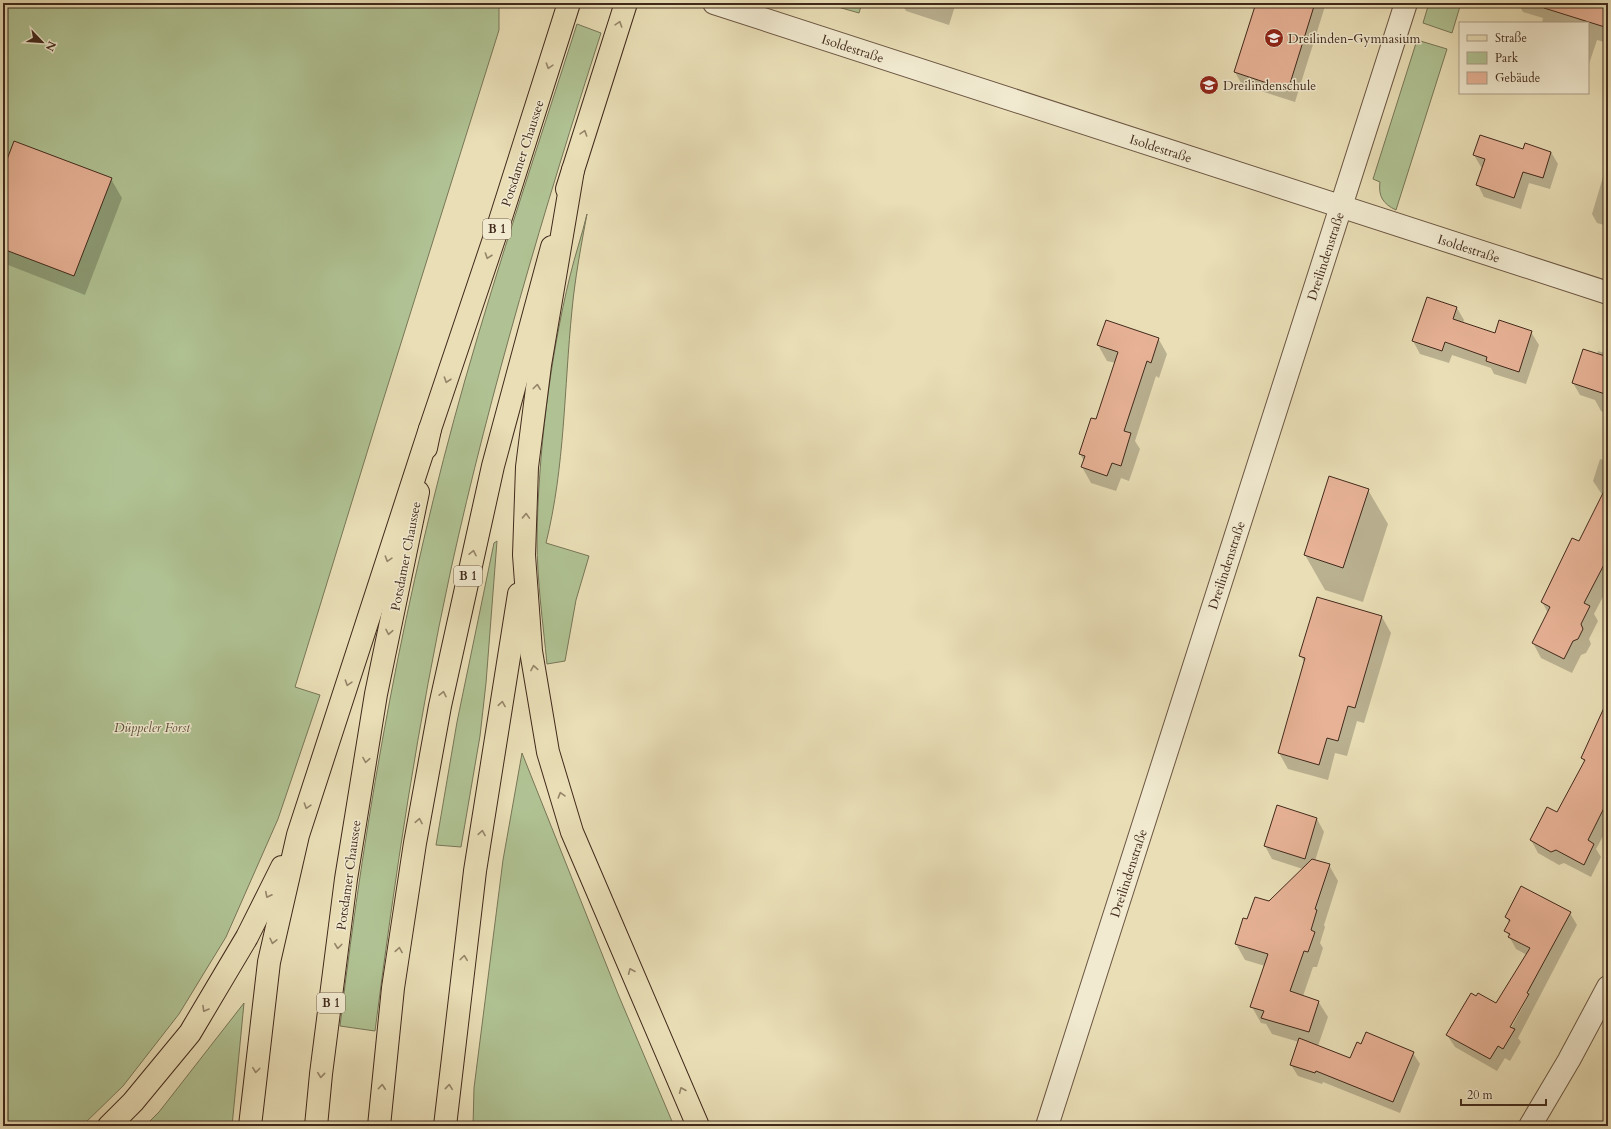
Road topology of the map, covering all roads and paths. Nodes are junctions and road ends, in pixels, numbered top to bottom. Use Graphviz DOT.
graph roads {
  1 [pos="568,3"];
  2 [pos="626,3"];
  3 [pos="714,3"];
  4 [pos="1406,3"];
  5 [pos="573,170"];
  6 [pos="1341,206"];
  7 [pos="1608,293"];
  8 [pos="430,429"];
  9 [pos="524,555"];
  10 [pos="298,835"];
  11 [pos="1608,987"];
  12 [pos="109,1126"];
  13 [pos="250,1126"];
  14 [pos="316,1126"];
  15 [pos="379,1126"];
  16 [pos="445,1126"];
  17 [pos="698,1126"];
  18 [pos="1047,1126"];
  19 [pos="1530,1126"];
  1 -- 8 [label="main road, Potsdamer Chaussee / B 1, one-way"];
  5 -- 2 [label="main road, B 1, one-way"];
  3 -- 6 [label="street, Isoldestraße"];
  4 -- 6 [label="street, Dreilindenstraße"];
  9 -- 5 [label="main road, one-way"];
  15 -- 5 [label="main road, B 1, one-way"];
  6 -- 7 [label="street, Isoldestraße"];
  6 -- 18 [label="street, Dreilindenstraße"];
  8 -- 10 [label="main road, one-way"];
  8 -- 14 [label="main road, Potsdamer Chaussee / B 1, one-way"];
  16 -- 9 [label="main road, one-way"];
  17 -- 9 [label="main road, one-way"];
  10 -- 12 [label="main road, one-way"];
  10 -- 13 [label="main road, one-way"];
  11 -- 19 [label="street"];
}
